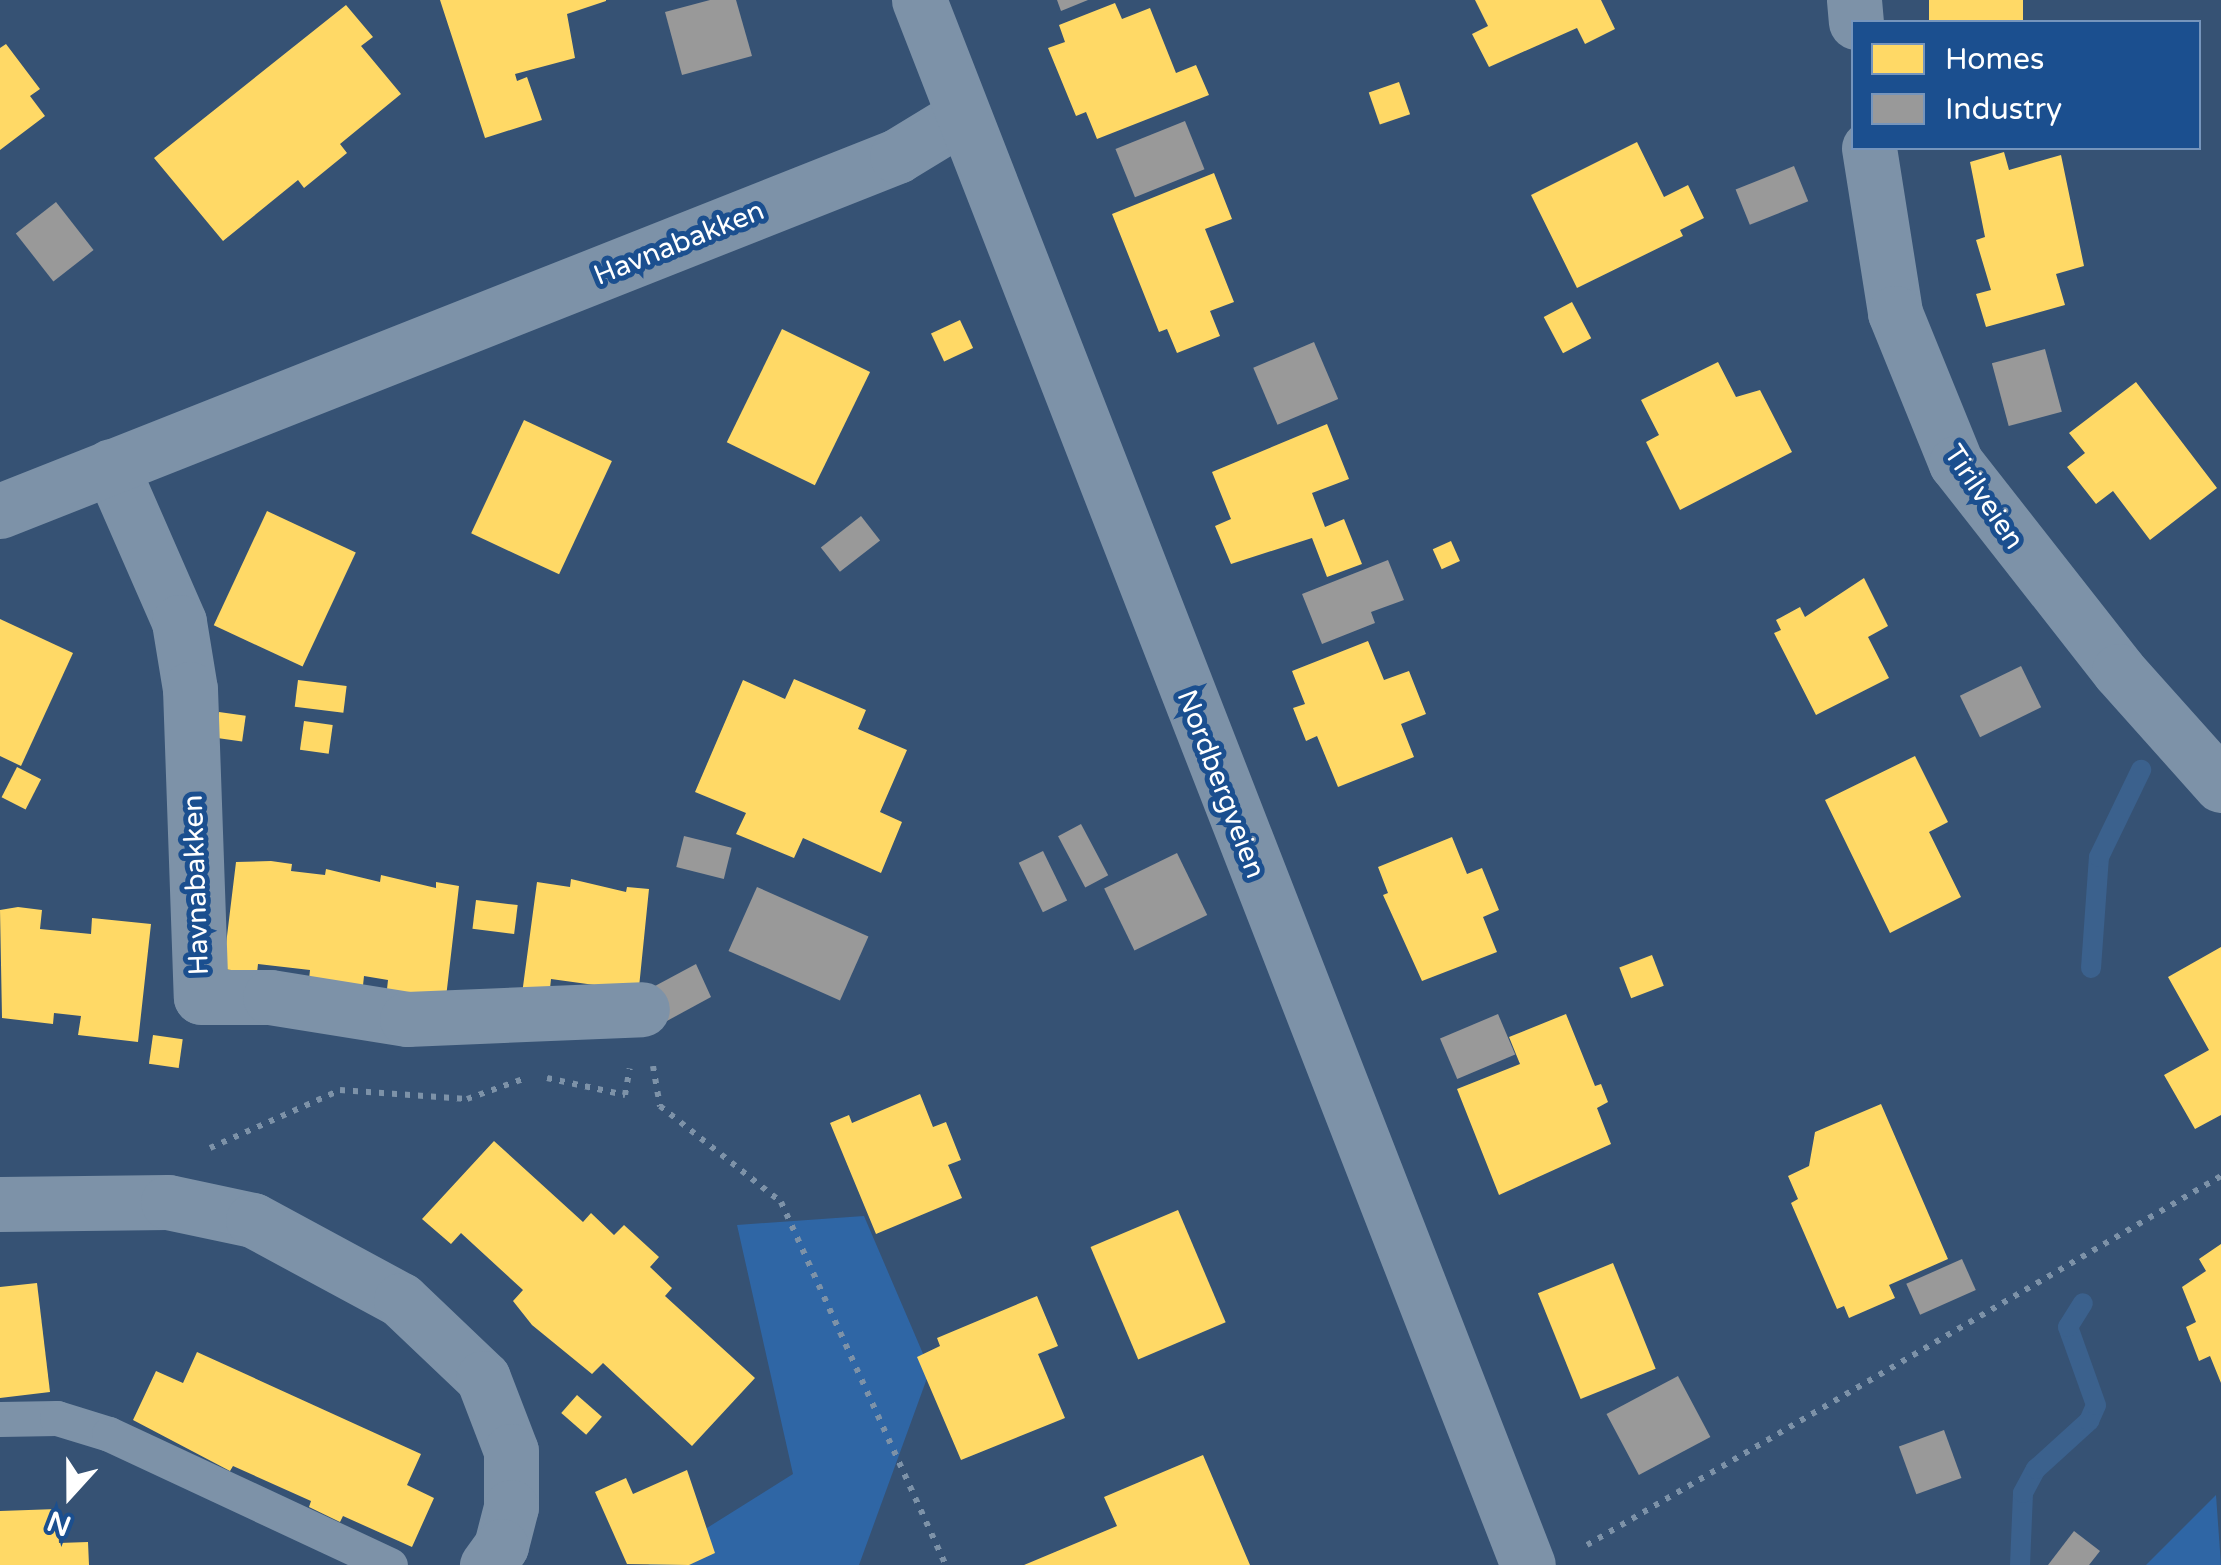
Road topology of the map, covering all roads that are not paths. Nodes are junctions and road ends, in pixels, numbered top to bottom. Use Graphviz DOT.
graph roads {
  1 [pos="918,0"];
  2 [pos="961,117"];
  3 [pos="1869,150"];
  4 [pos="111,466"];
  5 [pos="0,511"];
  6 [pos="2221,786"];
  7 [pos="642,1010"];
  8 [pos="0,1204"];
  9 [pos="0,1419"];
  10 [pos="1552,1558"];
  11 [pos="390,1565"];
  12 [pos="488,1565"];
  1 -- 2 [label="street, Nordbergveien"];
  2 -- 4 [label="street, Havnabakken"];
  2 -- 10 [label="street, Nordbergveien"];
  3 -- 6 [label="street, Tirilveien"];
  4 -- 5 [label="street, Havnabakken"];
  4 -- 7 [label="street, Havnabakken"];
  8 -- 12 [label="street"];
  9 -- 11 [label="lane"];
}
